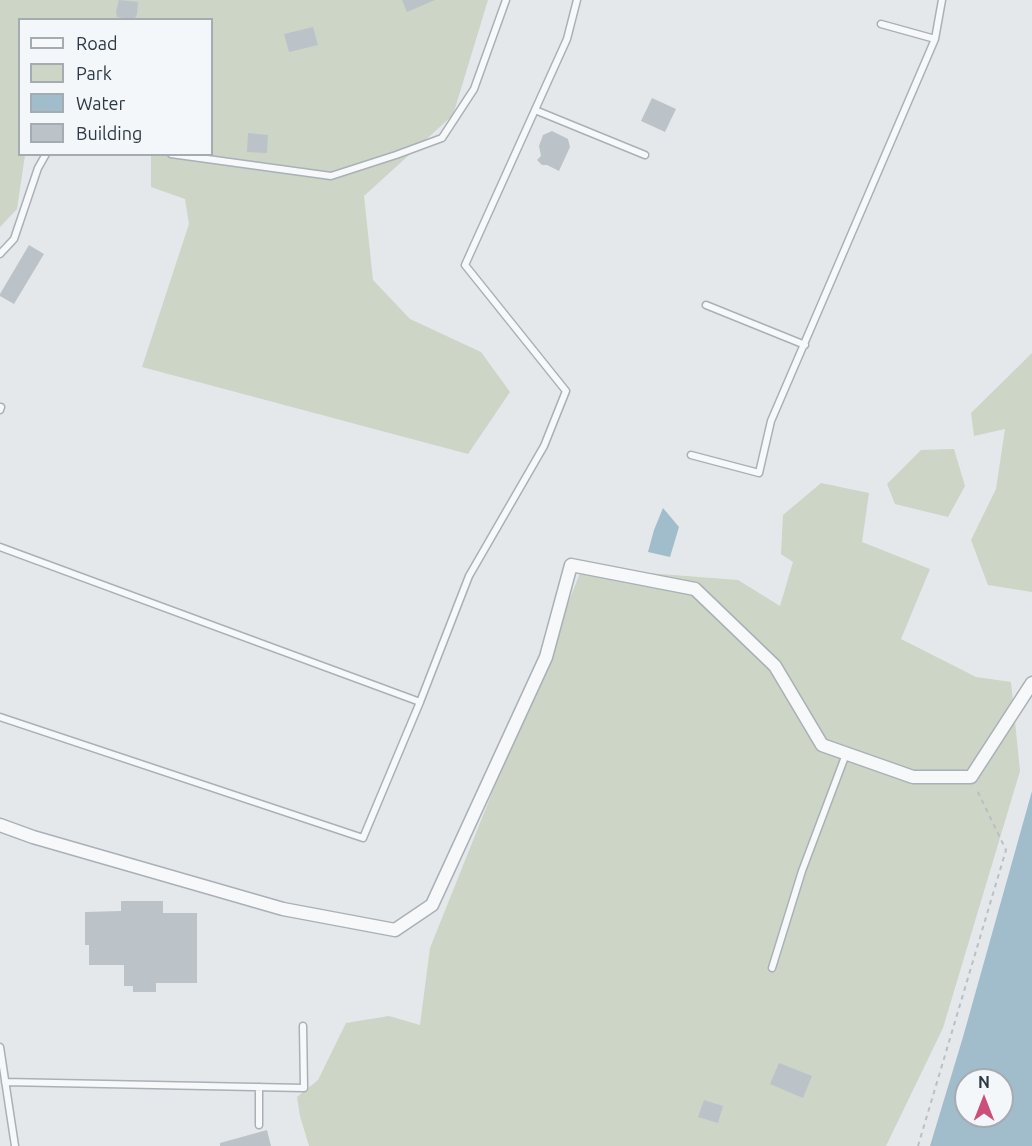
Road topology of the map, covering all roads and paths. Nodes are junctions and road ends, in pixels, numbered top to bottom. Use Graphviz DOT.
graph roads {
  1 [pos="506,0"];
  2 [pos="577,0"];
  3 [pos="942,0"];
  4 [pos="881,24"];
  5 [pos="935,39"];
  6 [pos="535,110"];
  7 [pos="645,155"];
  8 [pos="45,156"];
  9 [pos="186,156"];
  10 [pos="0,254"];
  11 [pos="706,305"];
  12 [pos="805,345"];
  13 [pos="691,455"];
  14 [pos="0,547"];
  15 [pos="1032,683"];
  16 [pos="420,702"];
  17 [pos="0,717"];
  18 [pos="846,753"];
  19 [pos="971,777"];
  20 [pos="0,825"];
  21 [pos="772,968"];
  22 [pos="303,1026"];
  23 [pos="0,1047"];
  24 [pos="5,1082"];
  25 [pos="259,1087"];
  26 [pos="259,1125"];
  27 [pos="15,1146"];
  28 [pos="918,1146"];
  1 -- 9 [label="lane"];
  2 -- 6 [label="lane"];
  3 -- 5 [label="lane"];
  4 -- 5 [label="lane"];
  5 -- 12 [label="lane"];
  6 -- 7 [label="lane"];
  6 -- 16 [label="lane"];
  8 -- 10 [label="lane"];
  11 -- 12 [label="lane"];
  12 -- 13 [label="lane"];
  14 -- 16 [label="lane"];
  15 -- 19 [label="street"];
  16 -- 17 [label="lane"];
  18 -- 19 [label="street"];
  18 -- 20 [label="street"];
  18 -- 21 [label="lane"];
  19 -- 28 [label="path"];
  22 -- 25 [label="lane"];
  23 -- 24 [label="lane"];
  24 -- 25 [label="lane"];
  24 -- 27 [label="lane"];
  25 -- 26 [label="lane"];
}
